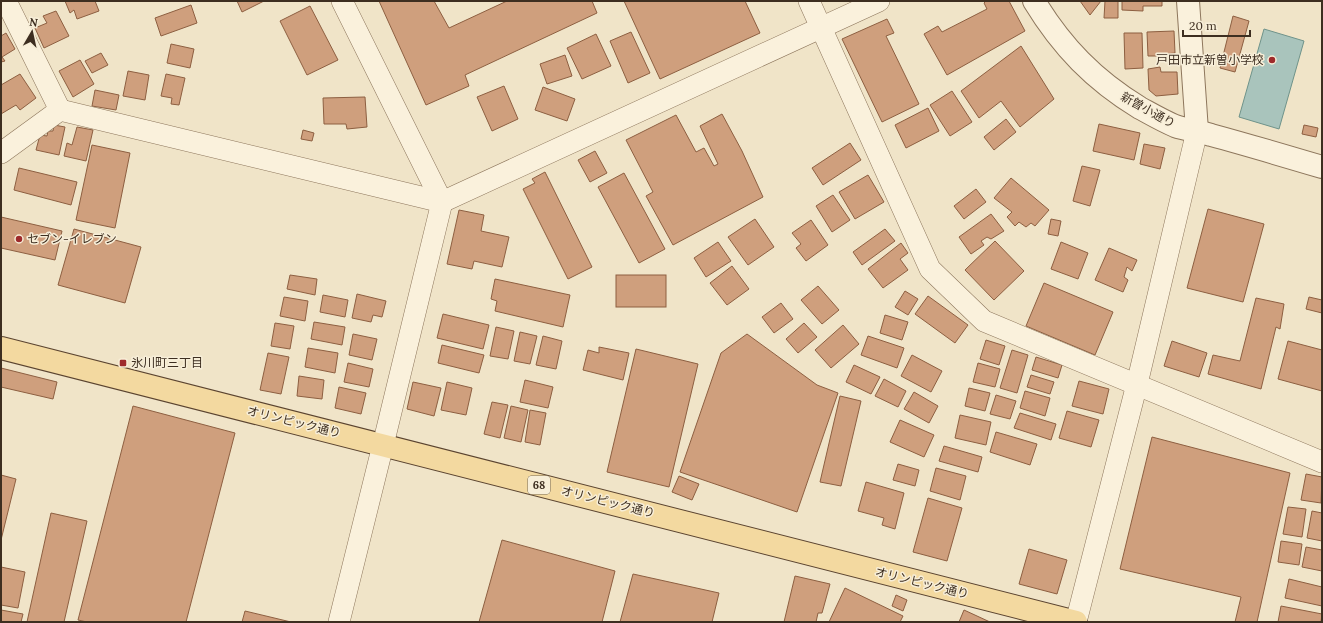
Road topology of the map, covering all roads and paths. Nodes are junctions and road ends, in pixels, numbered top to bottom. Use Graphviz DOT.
graph roads {
  1 [pos="6,1"];
  2 [pos="342,1"];
  3 [pos="809,1"];
  4 [pos="879,1"];
  5 [pos="1034,1"];
  6 [pos="1188,1"];
  7 [pos="821,29"];
  8 [pos="60,110"];
  9 [pos="1197,131"];
  10 [pos="1,153"];
  11 [pos="1322,167"];
  12 [pos="442,202"];
  13 [pos="1,348"];
  14 [pos="1138,384"];
  15 [pos="383,445"];
  16 [pos="1322,462"];
  17 [pos="339,622"];
  18 [pos="1076,622"];
  1 -- 8 [label="street"];
  2 -- 12 [label="street"];
  3 -- 7 [label="street"];
  4 -- 7 [label="street"];
  5 -- 9 [label="street, 新曽小通り"];
  6 -- 9 [label="street"];
  7 -- 12 [label="street"];
  7 -- 14 [label="street"];
  8 -- 10 [label="street"];
  8 -- 12 [label="street"];
  9 -- 11 [label="street, 新曽小通り"];
  9 -- 14 [label="street"];
  12 -- 15 [label="street"];
  13 -- 15 [label="main road, オリンピック通り / 68"];
  14 -- 16 [label="street"];
  14 -- 18 [label="street"];
  15 -- 17 [label="street"];
  15 -- 18 [label="main road, オリンピック通り / 68"];
}
